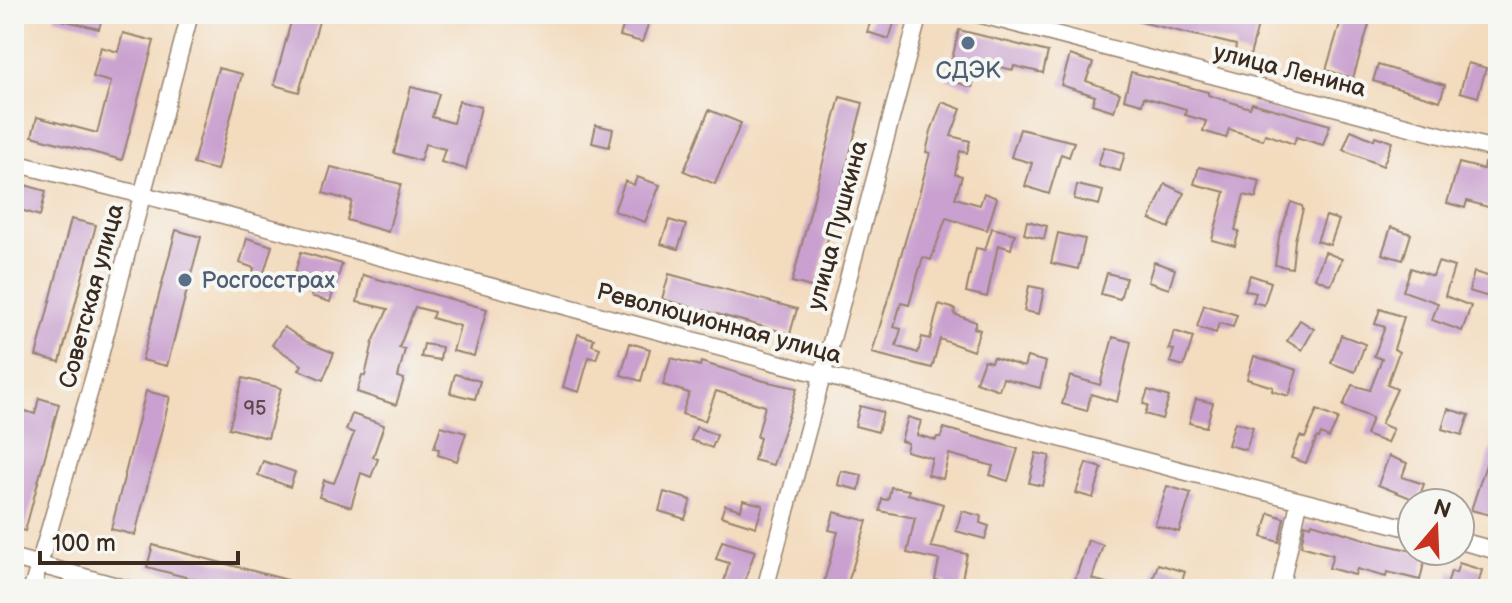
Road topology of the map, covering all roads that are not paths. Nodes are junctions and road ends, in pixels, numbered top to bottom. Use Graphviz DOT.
graph roads {
  1 [pos="190,14"];
  2 [pos="919,14"];
  3 [pos="978,14"];
  4 [pos="1498,150"];
  5 [pos="14,163"];
  6 [pos="142,196"];
  7 [pos="821,375"];
  8 [pos="1299,502"];
  9 [pos="1396,525"];
  10 [pos="1476,545"];
  11 [pos="1498,551"];
  12 [pos="14,558"];
  13 [pos="38,564"];
  14 [pos="32,589"];
  15 [pos="128,589"];
  16 [pos="765,589"];
  17 [pos="1280,589"];
  1 -- 6 [label="street, Советская улица"];
  2 -- 7 [label="street, улица Пушкина"];
  3 -- 4 [label="street, улица Ленина"];
  5 -- 6 [label="street, Революционная улица"];
  6 -- 7 [label="street, Революционная улица"];
  6 -- 13 [label="street, Советская улица"];
  7 -- 8 [label="street, Революционная улица"];
  7 -- 16 [label="street, улица Пушкина"];
  8 -- 9 [label="street, Революционная улица"];
  8 -- 17 [label="street"];
  10 -- 11 [label="street"];
  12 -- 13 [label="street"];
  13 -- 14 [label="street, Советская улица"];
  13 -- 15 [label="street"];
}
